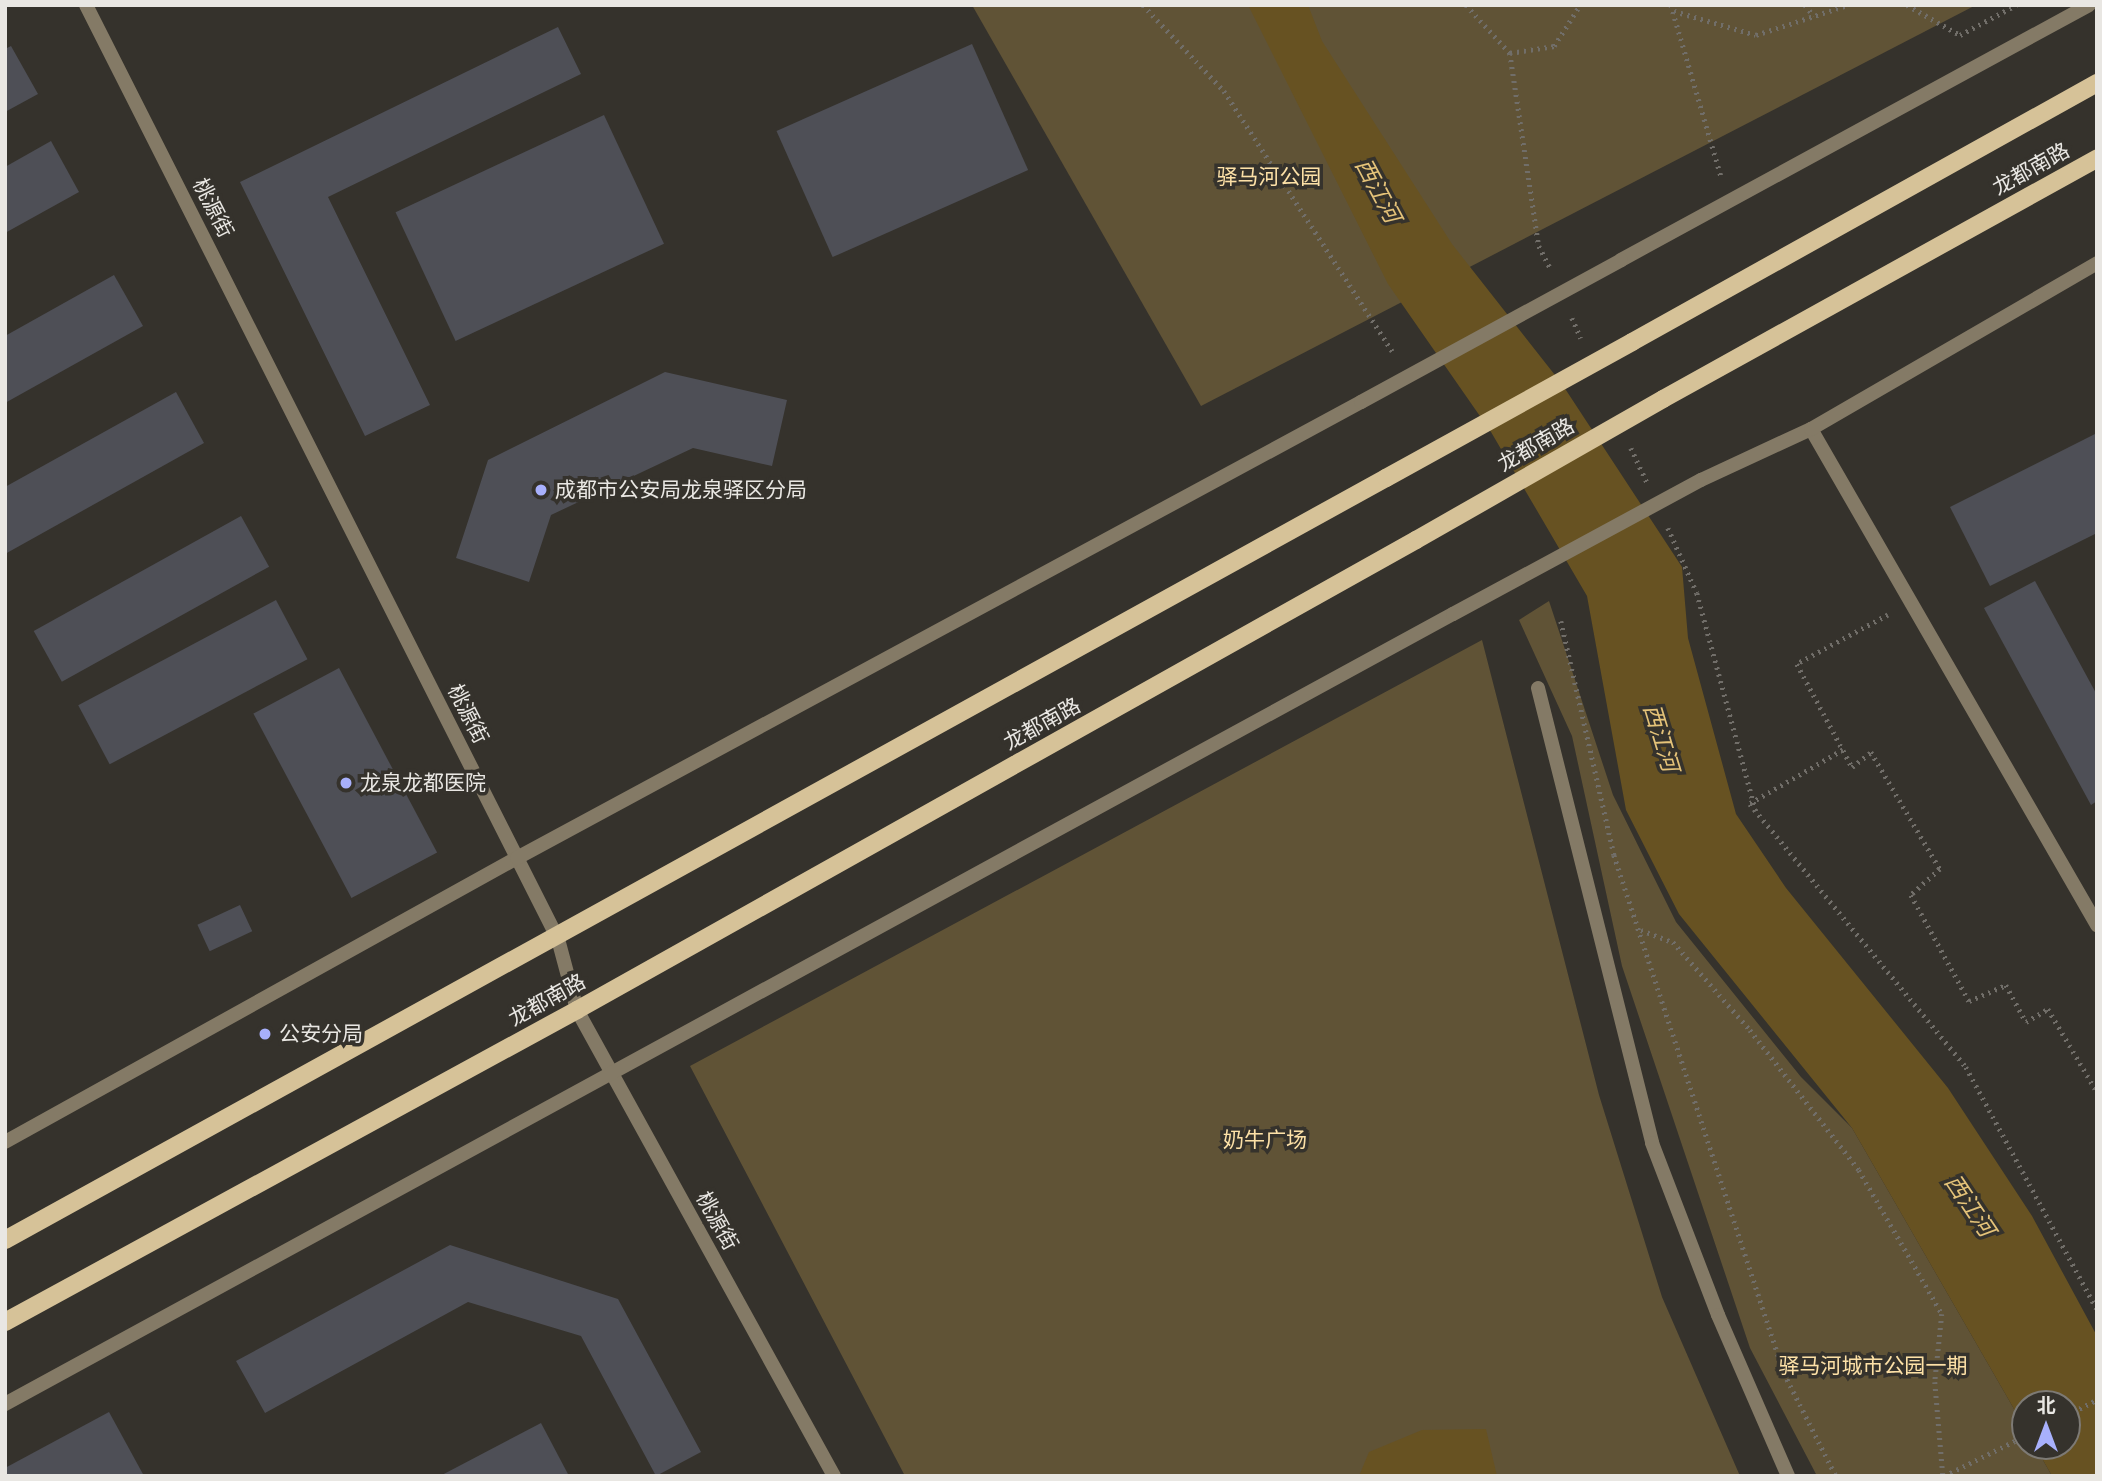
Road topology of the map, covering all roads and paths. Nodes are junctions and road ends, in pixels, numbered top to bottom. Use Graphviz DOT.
graph roads {
  1 [pos="86,5"];
  2 [pos="1143,5"];
  3 [pos="1580,5"];
  4 [pos="1805,5"];
  5 [pos="1847,5"];
  6 [pos="1907,5"];
  7 [pos="2017,5"];
  8 [pos="2089,5"];
  9 [pos="1672,8"];
  10 [pos="1814,16"];
  11 [pos="1510,52"];
  12 [pos="2097,83"];
  13 [pos="2097,158"];
  14 [pos="1729,202"];
  15 [pos="2097,263"];
  16 [pos="1392,351"];
  17 [pos="1811,429"];
  18 [pos="1911,602"];
  19 [pos="1561,621"];
  20 [pos="1538,688"];
  21 [pos="1843,750"];
  22 [pos="517,858"];
  23 [pos="2097,925"];
  24 [pos="1640,930"];
  25 [pos="558,939"];
  26 [pos="577,1010"];
  27 [pos="612,1073"];
  28 [pos="2097,1092"];
  29 [pos="5,1142"];
  30 [pos="5,1240"];
  31 [pos="2097,1309"];
  32 [pos="5,1322"];
  33 [pos="2097,1400"];
  34 [pos="5,1404"];
  35 [pos="2081,1408"];
  36 [pos="2011,1443"];
  37 [pos="834,1476"];
  38 [pos="1788,1476"];
  39 [pos="1836,1476"];
  40 [pos="1943,1476"];
  1 -- 22 [label="street, 桃源街"];
  2 -- 16 [label="path"];
  3 -- 11 [label="path"];
  4 -- 10 [label="path"];
  5 -- 10 [label="path"];
  6 -- 7 [label="path"];
  8 -- 14 [label="street"];
  9 -- 10 [label="path"];
  9 -- 14 [label="path"];
  12 -- 25 [label="main road, 龙都南路, bridge"];
  13 -- 26 [label="main road, 龙都南路, bridge"];
  14 -- 22 [label="street, bridge"];
  15 -- 17 [label="street"];
  17 -- 18 [label="street"];
  17 -- 27 [label="street, bridge"];
  18 -- 21 [label="path"];
  18 -- 23 [label="street"];
  19 -- 24 [label="path"];
  20 -- 38 [label="street"];
  21 -- 28 [label="path"];
  21 -- 31 [label="path"];
  22 -- 25 [label="street, 桃源街"];
  22 -- 29 [label="street"];
  24 -- 39 [label="path"];
  24 -- 40 [label="path"];
  25 -- 26 [label="street, 桃源街"];
  25 -- 30 [label="main road, 龙都南路"];
  26 -- 27 [label="street, 桃源街"];
  26 -- 32 [label="main road, 龙都南路"];
  27 -- 34 [label="street"];
  27 -- 37 [label="street, 桃源街"];
  33 -- 35 [label="path"];
  36 -- 40 [label="path"];
}
